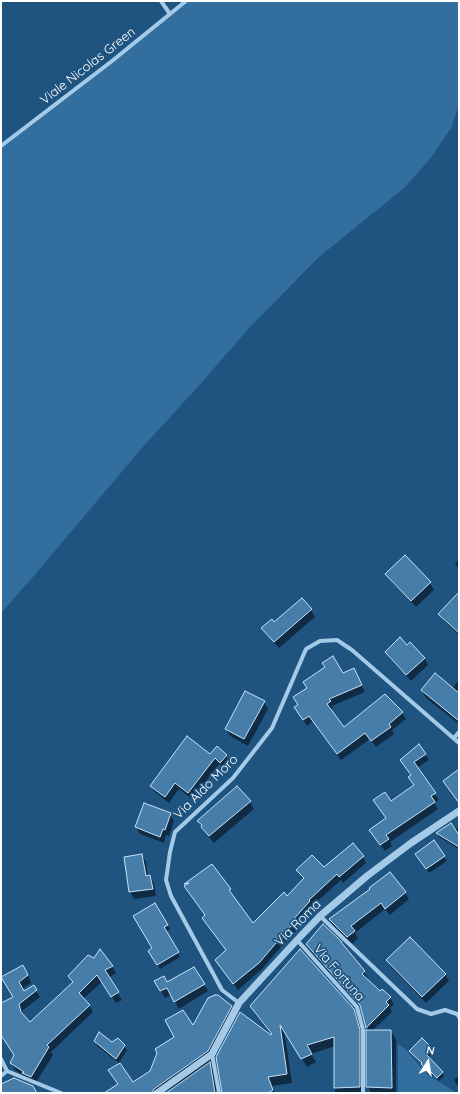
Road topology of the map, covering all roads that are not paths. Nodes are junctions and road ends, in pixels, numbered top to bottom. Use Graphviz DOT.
graph roads {
  1 [pos="161,1"];
  2 [pos="186,1"];
  3 [pos="170,14"];
  4 [pos="1,146"];
  5 [pos="459,732"];
  6 [pos="454,738"];
  7 [pos="459,743"];
  8 [pos="459,811"];
  9 [pos="320,916"];
  10 [pos="297,940"];
  11 [pos="239,1004"];
  12 [pos="459,1017"];
  13 [pos="212,1054"];
  14 [pos="1,1060"];
  15 [pos="7,1071"];
  16 [pos="1,1076"];
  17 [pos="61,1093"];
  18 [pos="157,1093"];
  19 [pos="219,1093"];
  20 [pos="363,1093"];
  1 -- 3 [label="street"];
  2 -- 3 [label="street, Viale Nicolas Green"];
  3 -- 4 [label="street, Viale Nicolas Green"];
  5 -- 6 [label="street"];
  6 -- 7 [label="street, Via Aldo Moro"];
  6 -- 11 [label="street, Via Aldo Moro"];
  8 -- 9 [label="street, Via Roma"];
  9 -- 10 [label="street, Via Roma"];
  9 -- 12 [label="street"];
  10 -- 11 [label="street, Via Roma"];
  10 -- 20 [label="street, Via Fortuna"];
  11 -- 13 [label="street, Via Roma"];
  13 -- 18 [label="street"];
  13 -- 19 [label="street"];
  14 -- 15 [label="street"];
  15 -- 16 [label="street"];
  15 -- 17 [label="street"];
}
